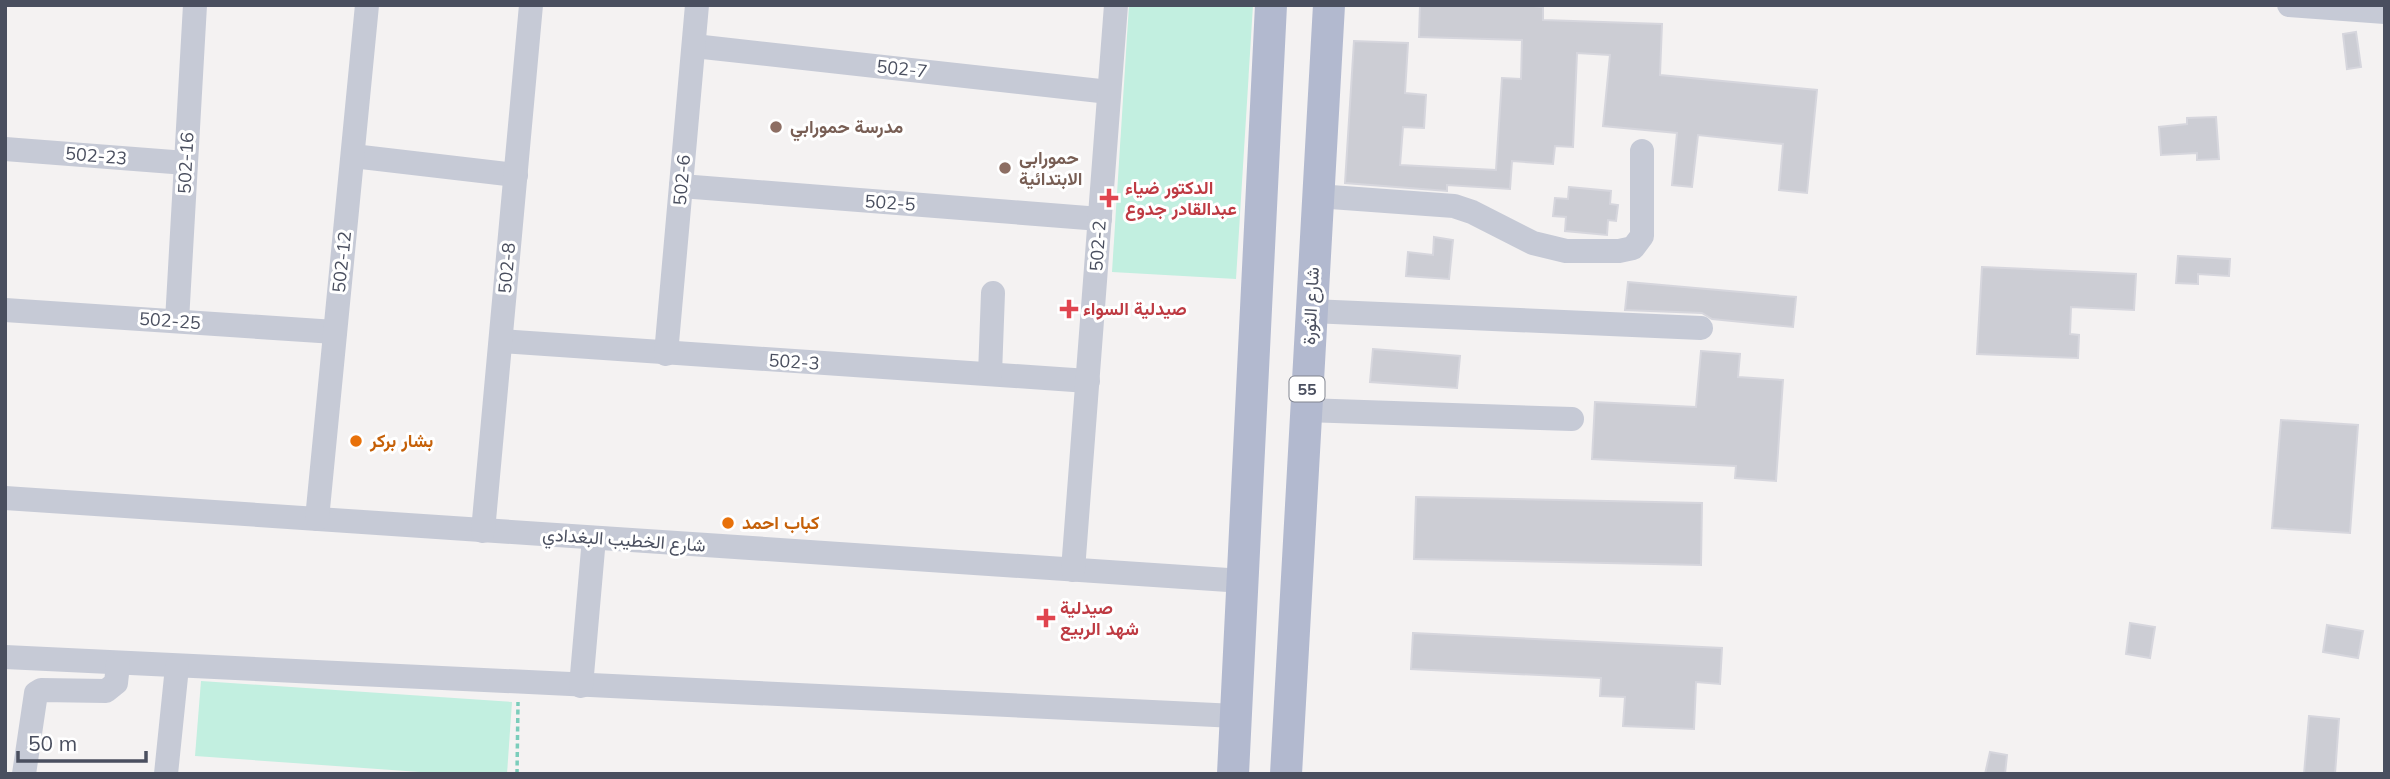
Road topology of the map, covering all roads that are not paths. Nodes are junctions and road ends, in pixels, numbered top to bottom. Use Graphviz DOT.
graph roads {
  1 [pos="186,5"];
  2 [pos="367,5"];
  3 [pos="531,5"];
  4 [pos="697,5"];
  5 [pos="1116,5"];
  6 [pos="1271,5"];
  7 [pos="1329,5"];
  8 [pos="2289,5"];
  9 [pos="195,6"];
  10 [pos="2385,12"];
  11 [pos="694,46"];
  12 [pos="1110,92"];
  13 [pos="5,149"];
  14 [pos="1642,151"];
  15 [pos="352,156"];
  16 [pos="186,163"];
  17 [pos="516,176"];
  18 [pos="681,187"];
  19 [pos="1317,196"];
  20 [pos="1100,219"];
  21 [pos="993,293"];
  22 [pos="5,310"];
  23 [pos="1311,311"];
  24 [pos="177,321"];
  25 [pos="1701,328"];
  26 [pos="335,332"];
  27 [pos="501,341"];
  28 [pos="666,354"];
  29 [pos="990,374"];
  30 [pos="1088,381"];
  31 [pos="1306,410"];
  32 [pos="1572,418"];
  33 [pos="5,498"];
  34 [pos="317,519"];
  35 [pos="483,531"];
  36 [pos="594,538"];
  37 [pos="1073,570"];
  38 [pos="1242,581"];
  39 [pos="5,657"];
  40 [pos="118,664"];
  41 [pos="177,667"];
  42 [pos="581,686"];
  43 [pos="1236,716"];
  44 [pos="24,774"];
  45 [pos="166,774"];
  46 [pos="1233,774"];
  47 [pos="1286,774"];
  1 -- 9 [label="street"];
  2 -- 15 [label="street, 502-12"];
  3 -- 17 [label="street, 502-8"];
  4 -- 11 [label="street, 502-6"];
  5 -- 12 [label="street, 502-2"];
  6 -- 38 [label="main road"];
  7 -- 19 [label="main road, شارع الثورة / 55"];
  8 -- 10 [label="street"];
  9 -- 16 [label="street, 502-16"];
  11 -- 12 [label="street, 502-7"];
  11 -- 18 [label="street, 502-6"];
  12 -- 20 [label="street, 502-2"];
  13 -- 16 [label="street, 502-23"];
  14 -- 19 [label="street"];
  15 -- 17 [label="street"];
  15 -- 26 [label="street, 502-12"];
  16 -- 24 [label="street, 502-16"];
  17 -- 27 [label="street, 502-8"];
  18 -- 20 [label="street, 502-5"];
  18 -- 28 [label="street, 502-6"];
  19 -- 23 [label="main road, شارع الثورة / 55"];
  20 -- 30 [label="street, 502-2"];
  21 -- 29 [label="street"];
  22 -- 24 [label="street, 502-25"];
  23 -- 25 [label="street"];
  23 -- 31 [label="main road, شارع الثورة / 55"];
  24 -- 26 [label="street, 502-25"];
  26 -- 34 [label="street, 502-12"];
  27 -- 28 [label="street, 502-3"];
  27 -- 35 [label="street, 502-8"];
  28 -- 29 [label="street, 502-3"];
  29 -- 30 [label="street, 502-3"];
  30 -- 37 [label="street, 502-2"];
  31 -- 32 [label="street"];
  31 -- 47 [label="main road, شارع الثورة / 55"];
  33 -- 34 [label="street, شارع الخطيب البغدادي"];
  34 -- 35 [label="street, شارع الخطيب البغدادي"];
  35 -- 36 [label="street, شارع الخطيب البغدادي"];
  36 -- 37 [label="street, شارع الخطيب البغدادي"];
  36 -- 42 [label="street"];
  37 -- 38 [label="street, شارع الخطيب البغدادي"];
  38 -- 43 [label="main road"];
  39 -- 40 [label="street"];
  40 -- 41 [label="street"];
  40 -- 44 [label="street"];
  41 -- 42 [label="street"];
  41 -- 45 [label="street"];
  42 -- 43 [label="street"];
  43 -- 46 [label="main road"];
}
